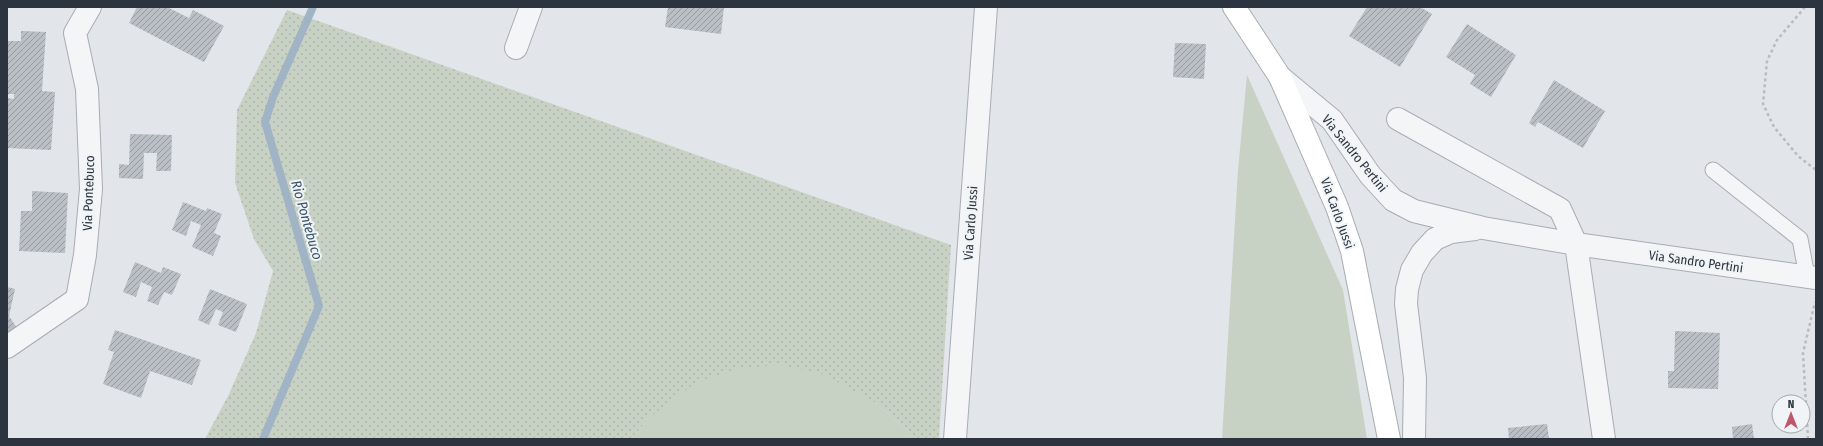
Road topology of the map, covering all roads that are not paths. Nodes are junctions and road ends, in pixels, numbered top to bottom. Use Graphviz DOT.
graph roads {
  1 [pos="90,7"];
  2 [pos="531,7"];
  3 [pos="986,7"];
  4 [pos="1234,7"];
  5 [pos="516,48"];
  6 [pos="1280,77"];
  7 [pos="1398,119"];
  8 [pos="1713,170"];
  9 [pos="1483,228"];
  10 [pos="1576,244"];
  11 [pos="1812,277"];
  12 [pos="7,347"];
  13 [pos="955,439"];
  14 [pos="1389,439"];
  15 [pos="1414,439"];
  16 [pos="1604,439"];
  1 -- 12 [label="street, Via Pontebuco"];
  2 -- 5 [label="street"];
  3 -- 13 [label="street, Via Carlo Jussi"];
  4 -- 6 [label="street, Via Carlo Jussi"];
  6 -- 9 [label="street, Via Sandro Pertini"];
  6 -- 14 [label="street, Via Carlo Jussi"];
  7 -- 10 [label="street"];
  8 -- 11 [label="lane"];
  9 -- 10 [label="street, Via Sandro Pertini"];
  9 -- 15 [label="street, Via Sandro Pertini"];
  10 -- 11 [label="street, Via Sandro Pertini"];
  10 -- 16 [label="street"];
}
